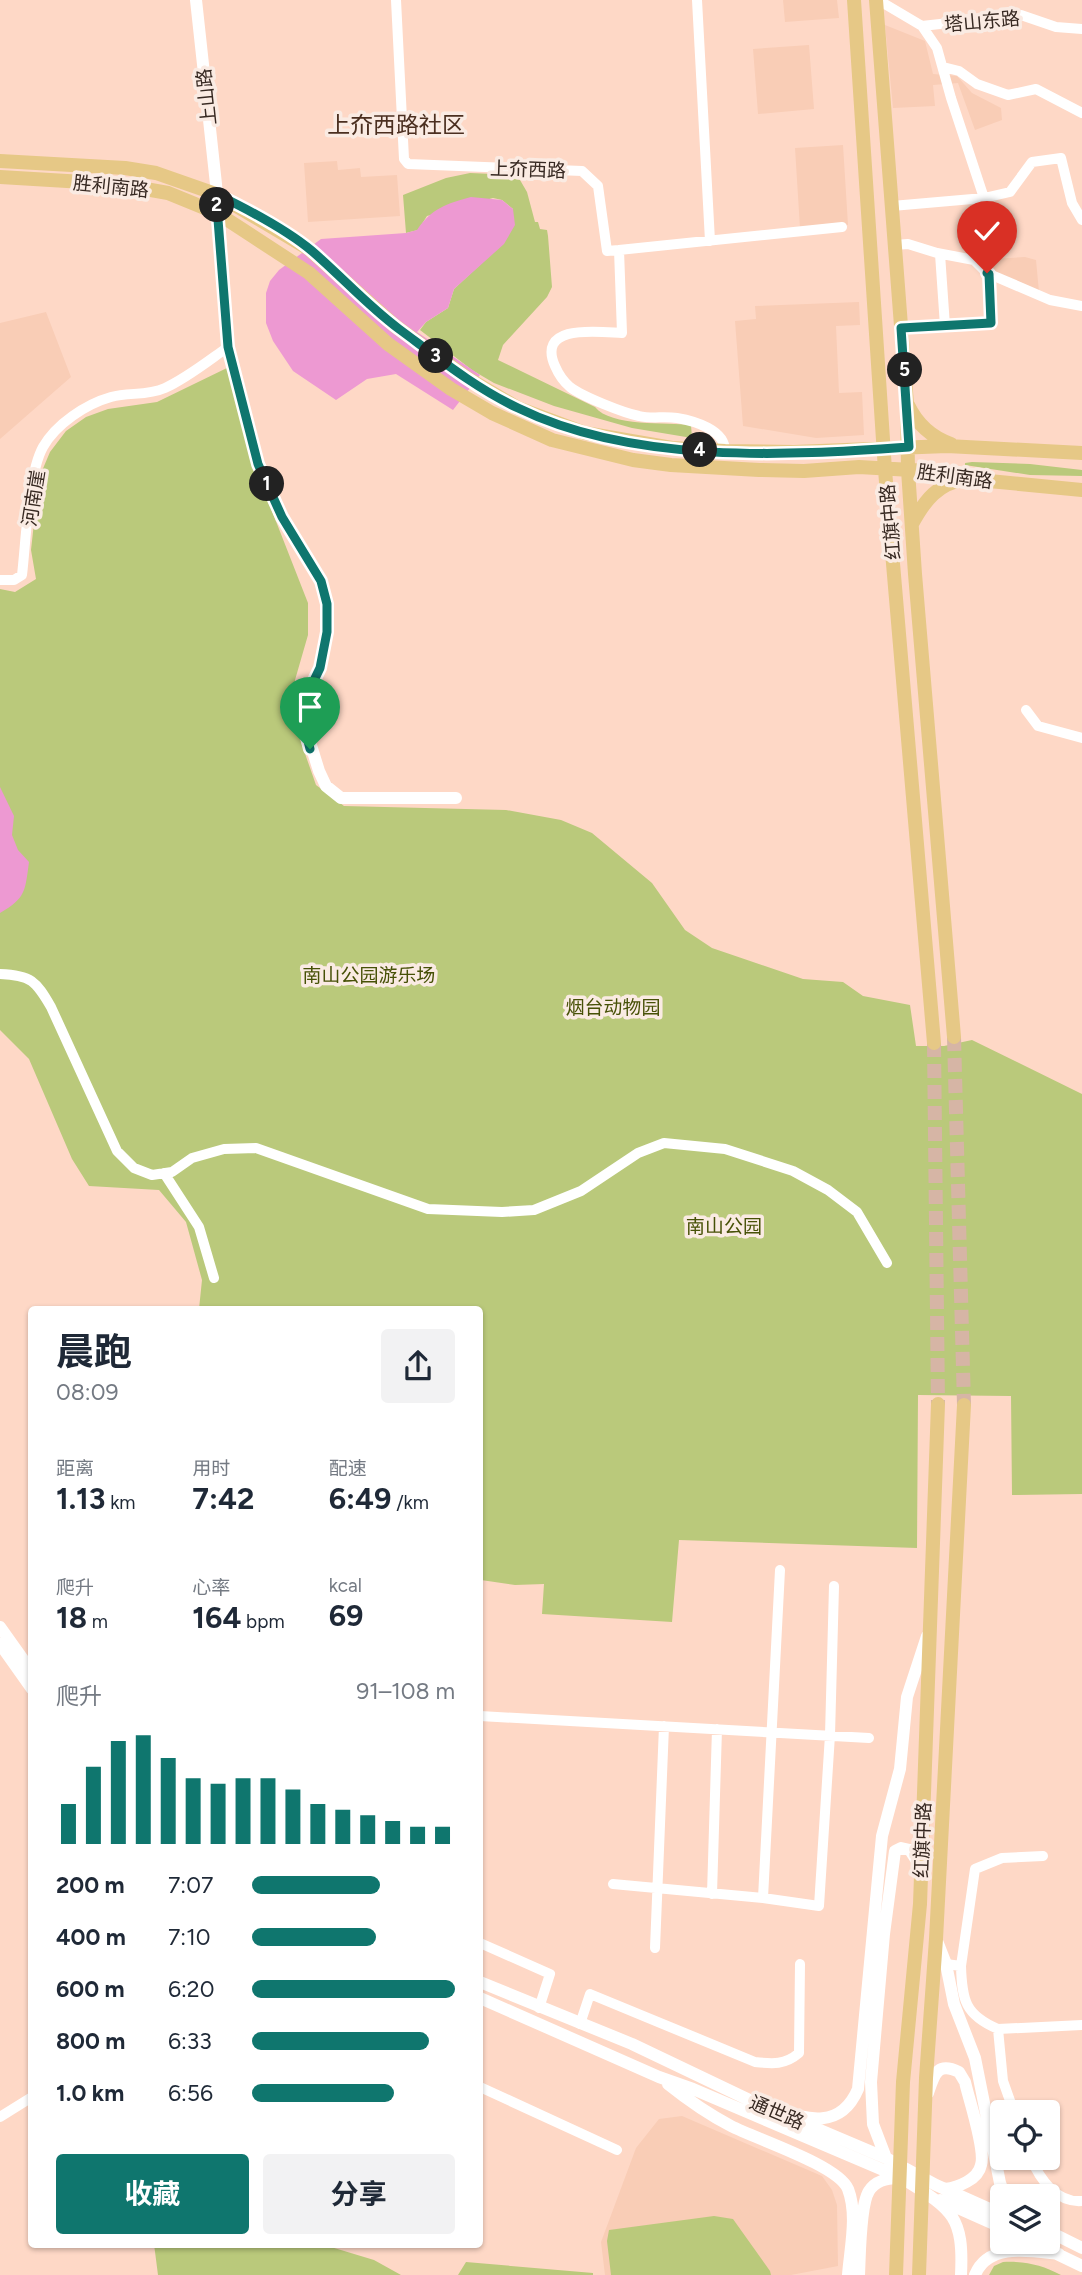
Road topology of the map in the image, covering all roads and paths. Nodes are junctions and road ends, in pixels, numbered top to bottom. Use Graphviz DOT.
graph roads {
  1 [pos="196,0"];
  2 [pos="396,0"];
  3 [pos="697,0"];
  4 [pos="853,0"];
  5 [pos="877,0"];
  6 [pos="922,26"];
  7 [pos="1082,29"];
  8 [pos="943,67"];
  9 [pos="1082,113"];
  10 [pos="0,161"];
  11 [pos="0,177"];
  12 [pos="216,194"];
  13 [pos="985,198"];
  14 [pos="892,206"];
  15 [pos="223,217"];
  16 [pos="1082,220"];
  17 [pos="842,227"];
  18 [pos="710,241"];
  19 [pos="895,245"];
  20 [pos="620,250"];
  21 [pos="940,254"];
  22 [pos="989,274"];
  23 [pos="1082,306"];
  24 [pos="945,326"];
  25 [pos="901,328"];
  26 [pos="228,347"];
  27 [pos="907,404"];
  28 [pos="909,447"];
  29 [pos="963,447"];
  30 [pos="884,449"];
  31 [pos="725,451"];
  32 [pos="1082,453"];
  33 [pos="885,470"];
  34 [pos="908,470"];
  35 [pos="974,478"];
  36 [pos="1082,490"];
  37 [pos="911,525"];
  38 [pos="0,580"];
  39 [pos="1026,710"];
  40 [pos="1082,738"];
  41 [pos="456,798"];
  42 [pos="0,974"];
  43 [pos="954,1037"];
  44 [pos="934,1043"];
  45 [pos="164,1173"];
  46 [pos="887,1263"];
  47 [pos="214,1278"];
  48 [pos="938,1404"];
  49 [pos="964,1405"];
  50 [pos="780,1570"];
  51 [pos="834,1587"];
  52 [pos="931,1622"];
  53 [pos="0,1626"];
  54 [pos="0,1644"];
  55 [pos="28,1666"];
  56 [pos="28,1683"];
  57 [pos="483,1716"];
  58 [pos="664,1726"];
  59 [pos="717,1728"];
  60 [pos="772,1732"];
  61 [pos="830,1735"];
  62 [pos="869,1738"];
  63 [pos="1043,1856"];
  64 [pos="613,1884"];
  65 [pos="658,1889"];
  66 [pos="712,1894"];
  67 [pos="763,1898"];
  68 [pos="920,1905"];
  69 [pos="936,1939"];
  70 [pos="483,1944"];
  71 [pos="655,1948"];
  72 [pos="800,1964"];
  73 [pos="946,1964"];
  74 [pos="961,1966"];
  75 [pos="483,1983"];
  76 [pos="483,1999"];
  77 [pos="544,2010"];
  78 [pos="580,2024"];
  79 [pos="1082,2025"];
  80 [pos="998,2029"];
  81 [pos="659,2077"];
  82 [pos="483,2088"];
  83 [pos="926,2097"];
  84 [pos="28,2099"];
  85 [pos="1010,2100"];
  86 [pos="760,2105"];
  87 [pos="0,2117"];
  88 [pos="617,2150"];
  89 [pos="886,2158"];
  90 [pos="1037,2170"];
  91 [pos="902,2178"];
  92 [pos="1000,2184"];
  93 [pos="945,2189"];
  94 [pos="930,2196"];
  95 [pos="1082,2201"];
  96 [pos="990,2209"];
  97 [pos="990,2222"];
  98 [pos="1060,2237"];
  99 [pos="1082,2248"];
  100 [pos="997,2254"];
  101 [pos="1059,2254"];
  102 [pos="1082,2266"];
  103 [pos="848,2275"];
  104 [pos="859,2275"];
  105 [pos="896,2275"];
  106 [pos="919,2275"];
  107 [pos="961,2275"];
  108 [pos="975,2275"];
  1 -- 12 [label="main road, 上山路"];
  2 -- 20 [label="street, 上夼西路"];
  3 -- 18 [label="street"];
  4 -- 30 [label="main road, 红旗中路"];
  5 -- 6 [label="street"];
  5 -- 14 [label="main road, 红旗中路"];
  6 -- 7 [label="street, 塔山东路"];
  6 -- 8 [label="street"];
  8 -- 9 [label="street"];
  8 -- 13 [label="street"];
  10 -- 12 [label="main road, 胜利南路"];
  11 -- 15 [label="main road, 胜利南路"];
  12 -- 15 [label="main road, 上山路"];
  12 -- 31 [label="main road, 胜利南路"];
  13 -- 14 [label="street"];
  13 -- 16 [label="street"];
  14 -- 19 [label="main road, 红旗中路"];
  15 -- 26 [label="main road, 上山路"];
  15 -- 33 [label="main road, 胜利南路"];
  17 -- 18 [label="street"];
  18 -- 20 [label="street"];
  19 -- 21 [label="street"];
  19 -- 25 [label="main road, 红旗中路"];
  20 -- 31 [label="street"];
  21 -- 22 [label="street"];
  21 -- 24 [label="street"];
  22 -- 23 [label="street"];
  22 -- 24 [label="street"];
  24 -- 25 [label="street"];
  25 -- 27 [label="main road, 红旗中路"];
  26 -- 38 [label="street, 河南崖"];
  26 -- 41 [label="main road, 上山路"];
  27 -- 28 [label="main road, 红旗中路"];
  27 -- 29 [label="main road"];
  28 -- 29 [label="main road, 胜利南路"];
  28 -- 30 [label="main road, 胜利南路"];
  28 -- 34 [label="main road, 红旗中路"];
  29 -- 32 [label="main road, 胜利南路"];
  30 -- 31 [label="main road, 胜利南路"];
  30 -- 33 [label="main road, 红旗中路"];
  33 -- 34 [label="main road, 胜利南路"];
  33 -- 44 [label="main road, 红旗中路"];
  34 -- 35 [label="main road, 胜利南路"];
  34 -- 37 [label="main road, 红旗中路"];
  35 -- 36 [label="main road, 胜利南路"];
  35 -- 37 [label="main road"];
  37 -- 43 [label="main road, 红旗中路"];
  39 -- 40 [label="street"];
  42 -- 45 [label="street"];
  45 -- 46 [label="street"];
  45 -- 47 [label="street"];
  48 -- 52 [label="main road, 红旗中路"];
  49 -- 69 [label="main road, 红旗中路"];
  50 -- 60 [label="street"];
  51 -- 61 [label="street"];
  52 -- 68 [label="main road, 红旗中路"];
  52 -- 86 [label="main road"];
  53 -- 55 [label="main road"];
  54 -- 56 [label="main road"];
  57 -- 58 [label="street"];
  58 -- 59 [label="street"];
  58 -- 65 [label="street"];
  59 -- 60 [label="street"];
  59 -- 66 [label="street"];
  60 -- 61 [label="street"];
  60 -- 67 [label="street"];
  61 -- 62 [label="street"];
  61 -- 67 [label="street"];
  63 -- 74 [label="street"];
  64 -- 65 [label="street"];
  65 -- 66 [label="street"];
  65 -- 71 [label="street"];
  66 -- 67 [label="street"];
  68 -- 89 [label="main road"];
  68 -- 105 [label="main road, 红旗中路"];
  69 -- 73 [label="main road"];
  69 -- 83 [label="main road, 红旗中路"];
  70 -- 77 [label="street"];
  72 -- 78 [label="street"];
  73 -- 74 [label="street"];
  73 -- 92 [label="main road"];
  74 -- 80 [label="street"];
  75 -- 77 [label="main road, 通世路"];
  76 -- 81 [label="main road"];
  77 -- 78 [label="main road, 通世路"];
  78 -- 86 [label="main road, 通世路"];
  79 -- 80 [label="street"];
  80 -- 85 [label="street"];
  81 -- 91 [label="main road"];
  81 -- 103 [label="main road"];
  82 -- 88 [label="street"];
  83 -- 93 [label="main road"];
  83 -- 106 [label="main road, 红旗中路"];
  84 -- 87 [label="street"];
  86 -- 89 [label="main road, 通世路"];
  89 -- 93 [label="main road, 通世路"];
  90 -- 95 [label="street"];
  91 -- 94 [label="main road"];
  91 -- 104 [label="main road"];
  93 -- 96 [label="main road, 通世路"];
  94 -- 97 [label="main road"];
  94 -- 107 [label="main road"];
  98 -- 99 [label="main road"];
  100 -- 108 [label="main road"];
  101 -- 102 [label="main road"];
}
